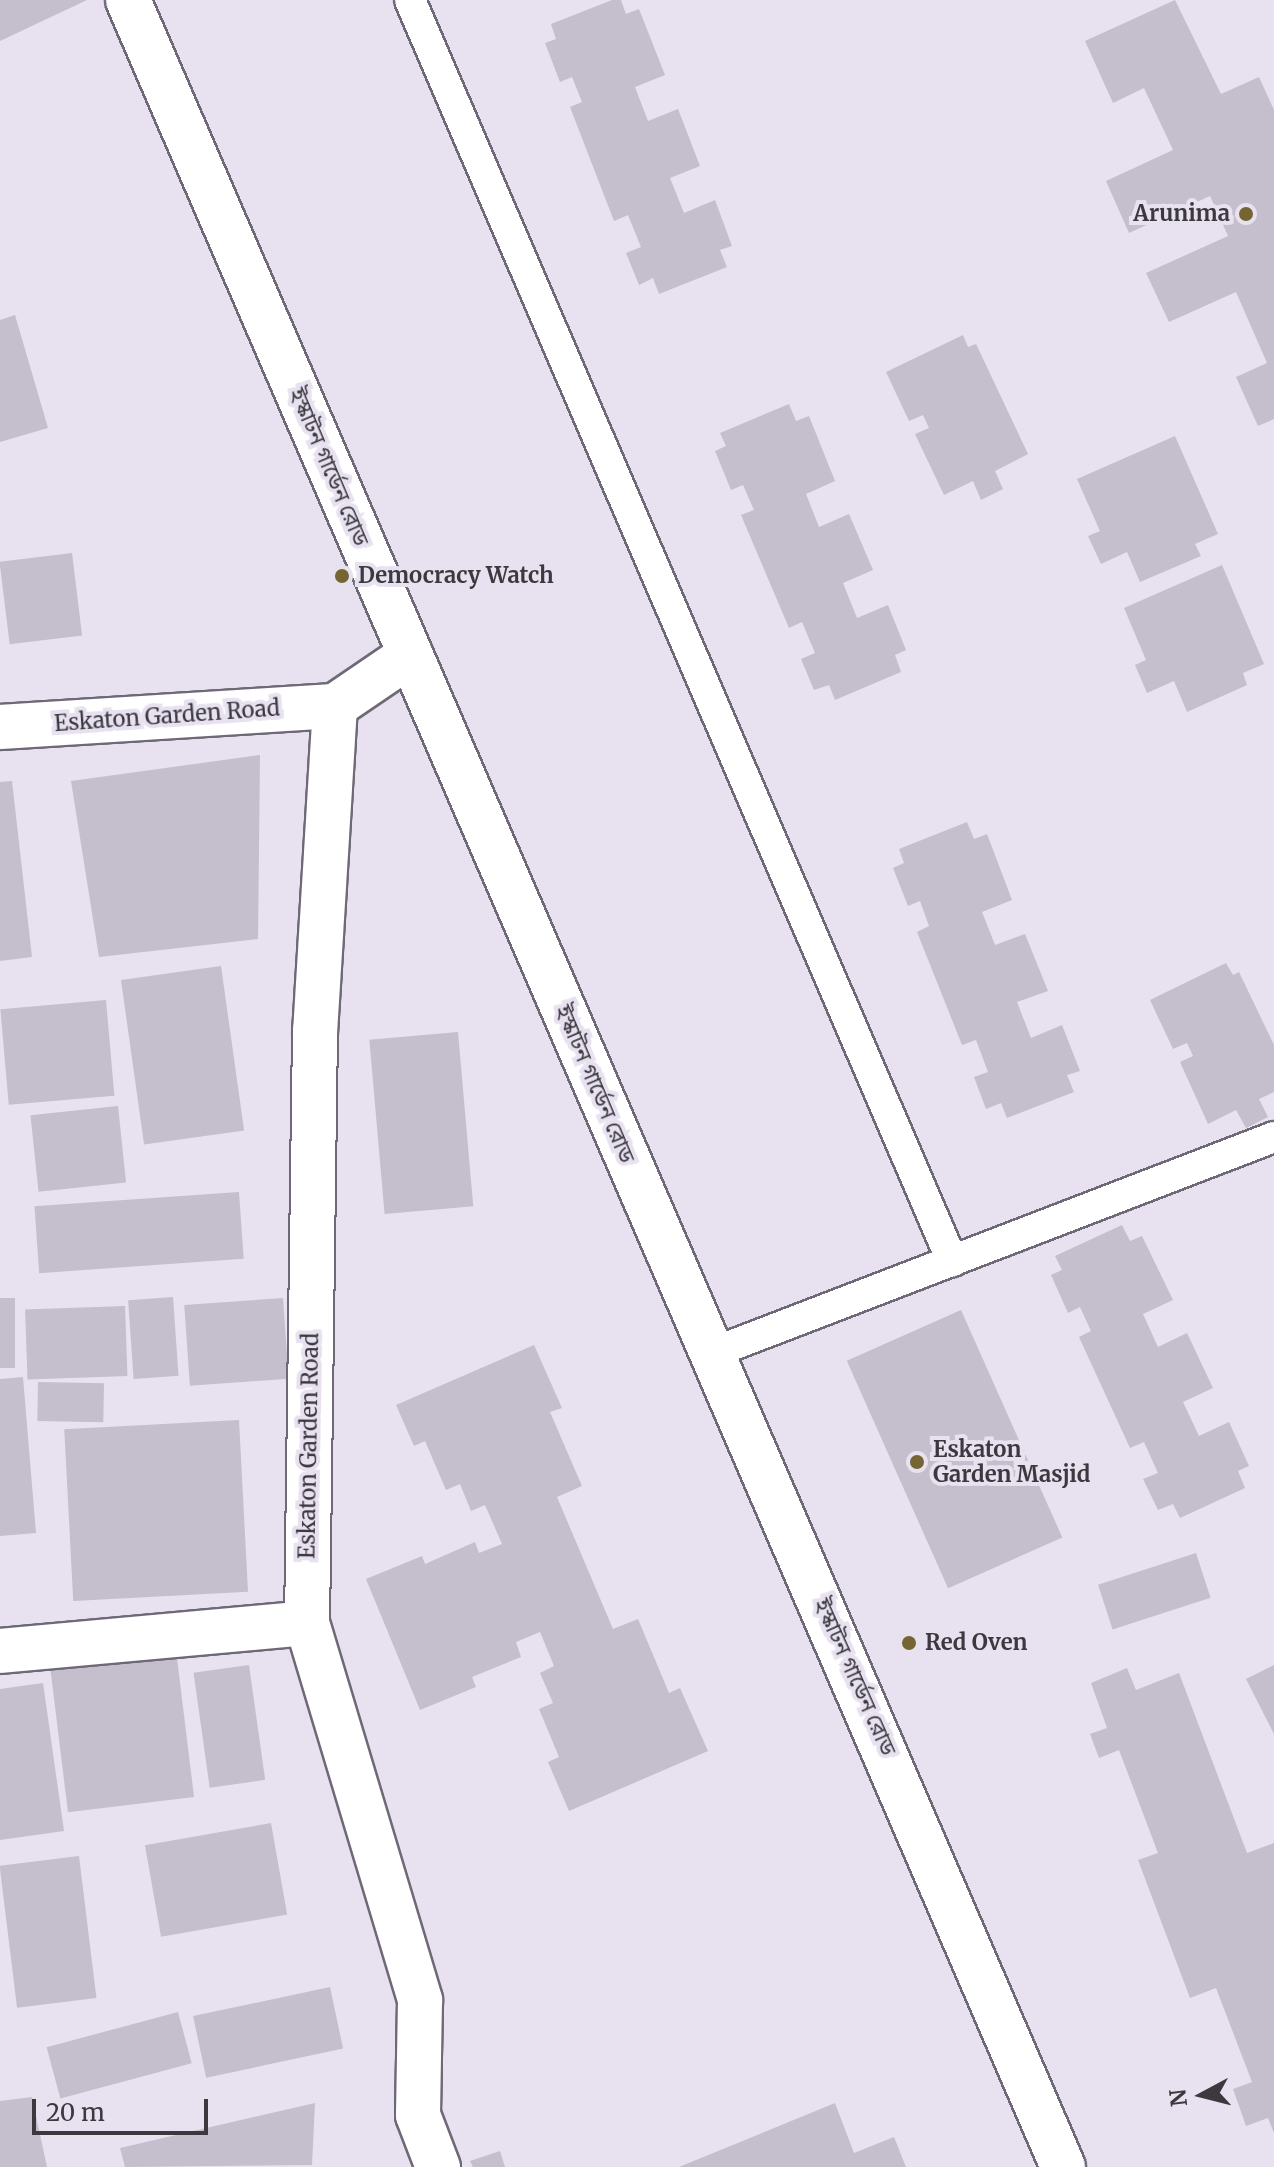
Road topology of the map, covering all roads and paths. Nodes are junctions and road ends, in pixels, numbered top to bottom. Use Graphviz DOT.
graph roads {
  1 [pos="128,0"];
  2 [pos="410,0"];
  3 [pos="410,655"];
  4 [pos="335,706"];
  5 [pos="0,727"];
  6 [pos="1274,1137"];
  7 [pos="952,1261"];
  8 [pos="712,1353"];
  9 [pos="307,1623"];
  10 [pos="0,1651"];
  11 [pos="438,2167"];
  12 [pos="1063,2167"];
  1 -- 3 [label="main road, ইস্কাটন গার্ডেন রোড"];
  2 -- 7 [label="lane"];
  3 -- 4 [label="main road"];
  3 -- 8 [label="main road, ইস্কাটন গার্ডেন রোড"];
  4 -- 5 [label="main road, Eskaton Garden Road"];
  4 -- 9 [label="main road, Eskaton Garden Road"];
  6 -- 7 [label="lane"];
  7 -- 8 [label="lane"];
  8 -- 12 [label="main road, ইস্কাটন গার্ডেন রোড"];
  9 -- 10 [label="main road"];
  9 -- 11 [label="main road, Eskaton Garden Road"];
}
